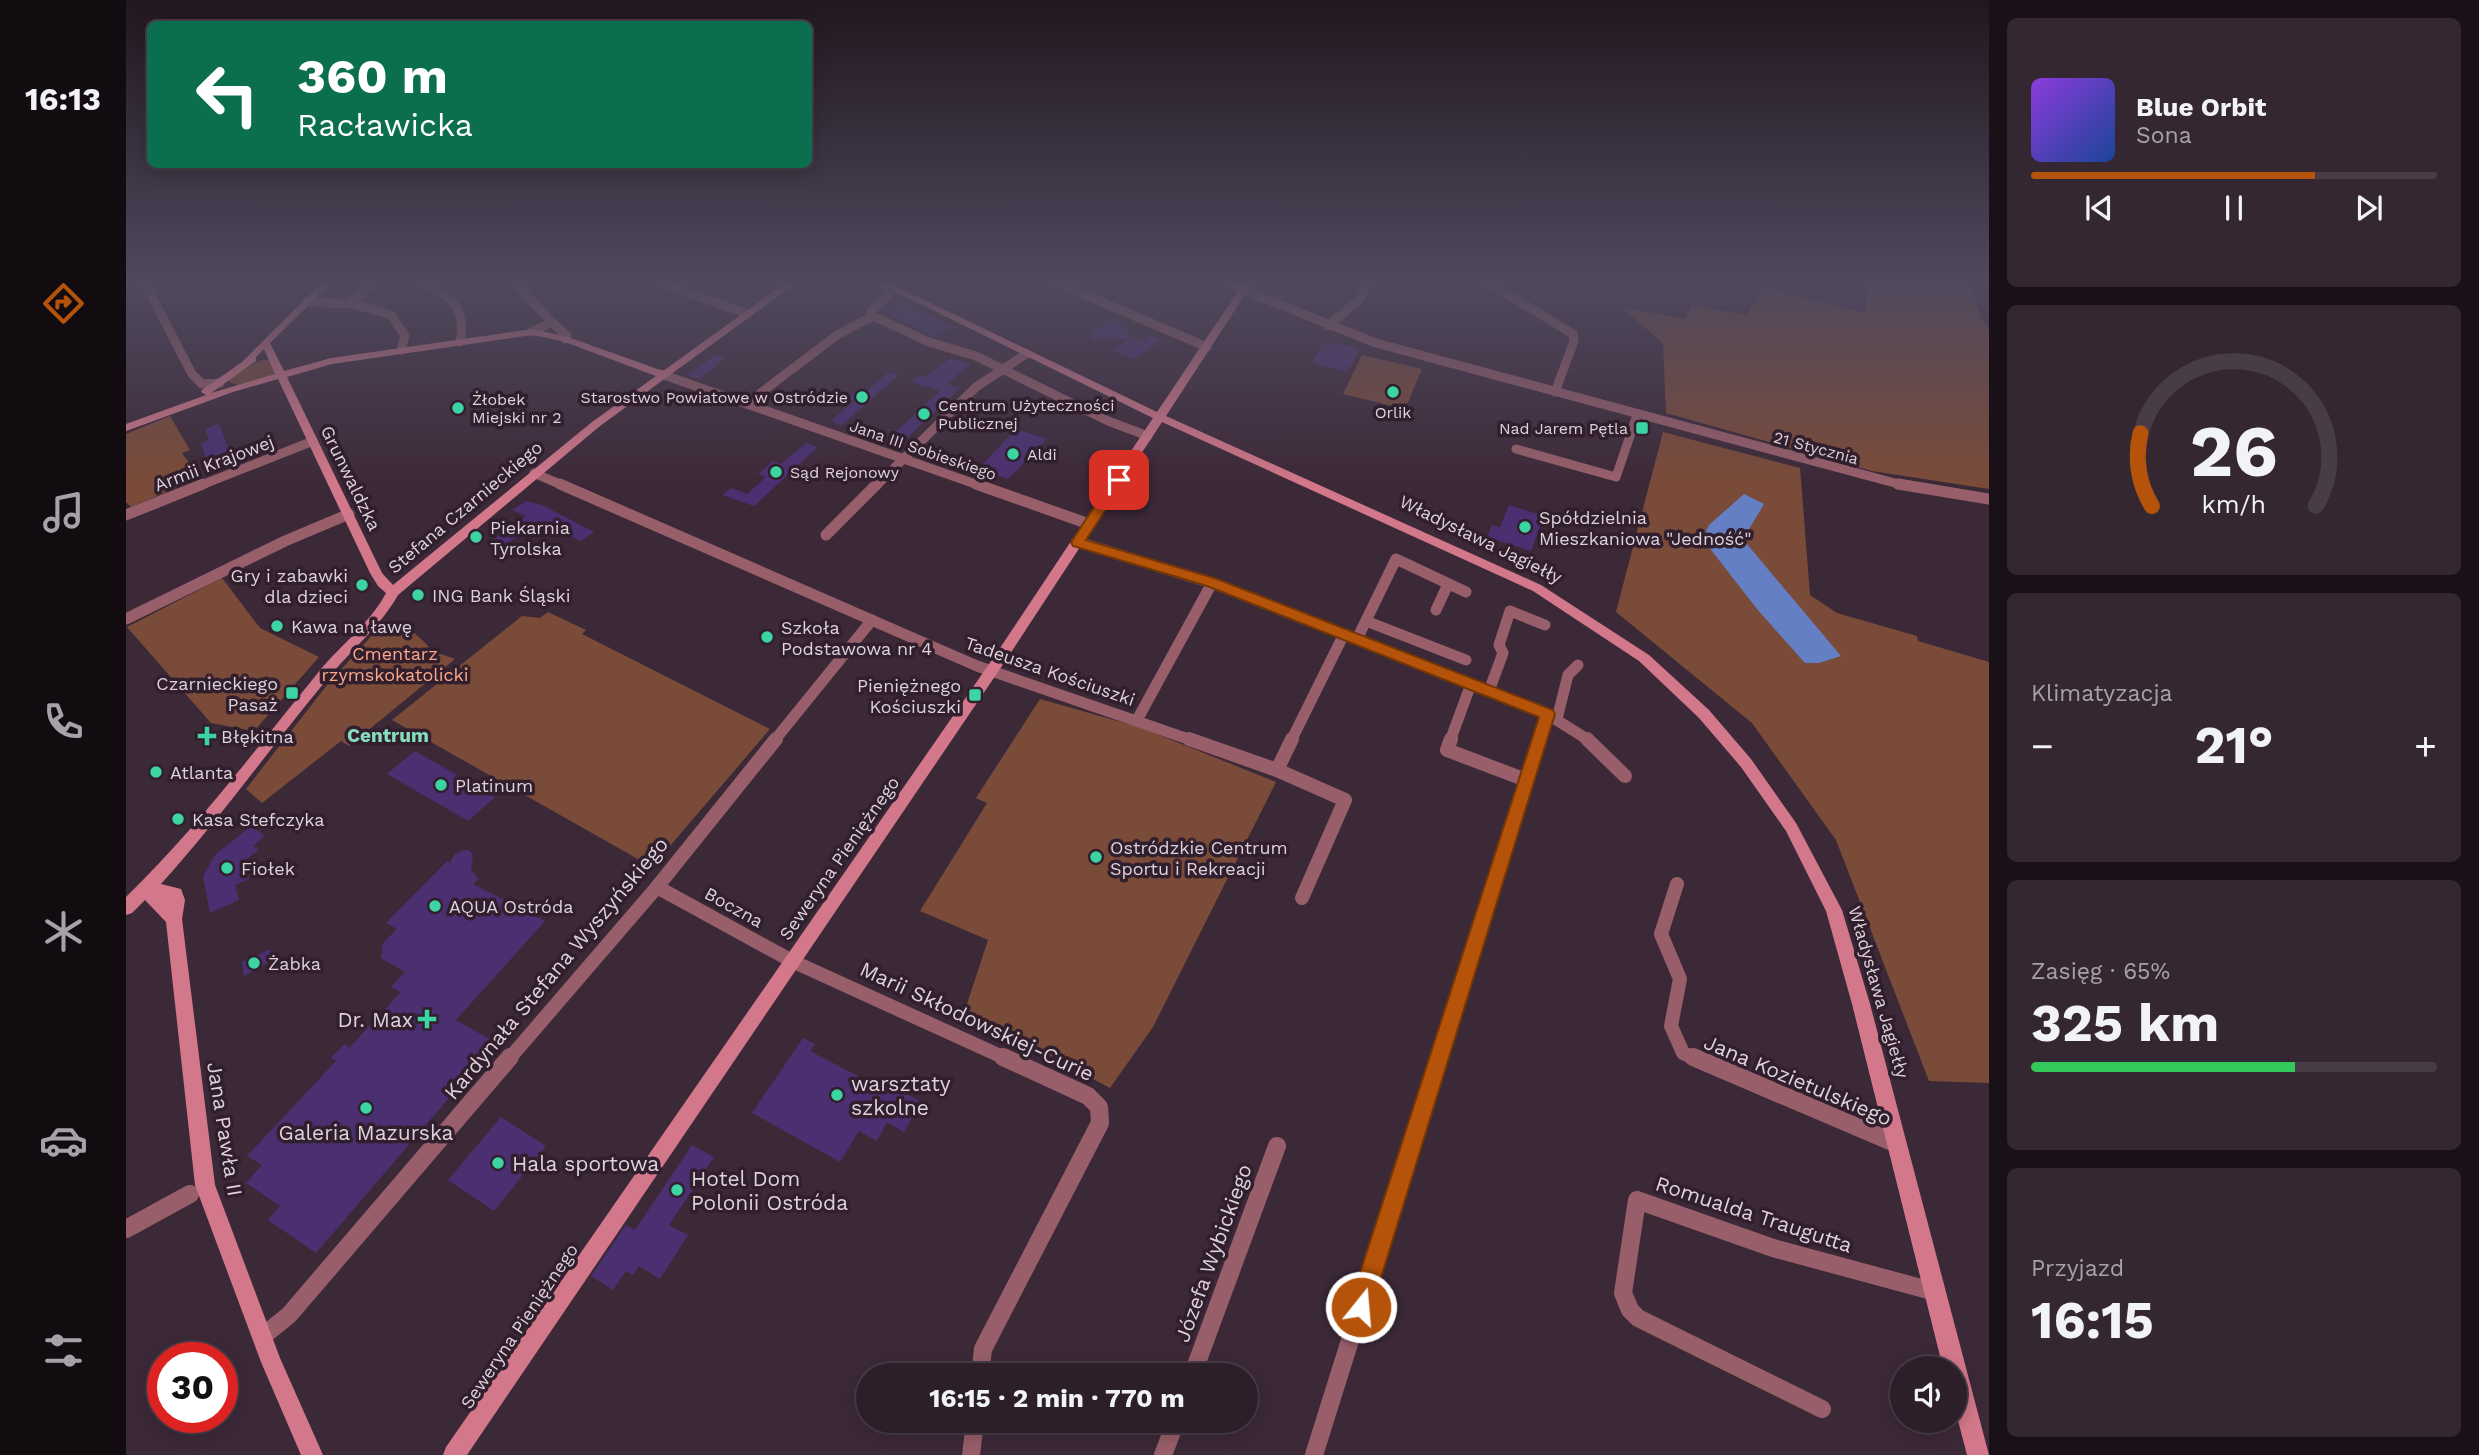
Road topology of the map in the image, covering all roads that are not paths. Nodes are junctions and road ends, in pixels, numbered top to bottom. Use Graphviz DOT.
graph roads {
  1 [pos="179,349"];
  2 [pos="260,349"];
  3 [pos="268,349"];
  4 [pos="409,349"];
  5 [pos="592,349"];
  6 [pos="698,349"];
  7 [pos="818,349"];
  8 [pos="952,349"];
  9 [pos="1017,349"];
  10 [pos="1206,349"];
  11 [pos="1393,349"];
  12 [pos="1568,349"];
  13 [pos="401,350"];
  14 [pos="1027,354"];
  15 [pos="270,356"];
  16 [pos="246,361"];
  17 [pos="1001,370"];
  18 [pos="662,374"];
  19 [pos="282,375"];
  20 [pos="225,386"];
  21 [pos="203,389"];
  22 [pos="1555,393"];
  23 [pos="746,404"];
  24 [pos="177,408"];
  25 [pos="1637,415"];
  26 [pos="1160,417"];
  27 [pos="126,428"];
  28 [pos="1148,436"];
  29 [pos="313,441"];
  30 [pos="1516,449"];
  31 [pos="902,459"];
  32 [pos="534,473"];
  33 [pos="1989,499"];
  34 [pos="622,513"];
  35 [pos="349,514"];
  36 [pos="126,515"];
  37 [pos="1089,524"];
  38 [pos="826,535"];
  39 [pos="1078,542"];
  40 [pos="1212,583"];
  41 [pos="1448,584"];
  42 [pos="393,592"];
  43 [pos="1466,592"];
  44 [pos="1436,610"];
  45 [pos="126,619"];
  46 [pos="872,620"];
  47 [pos="1366,621"];
  48 [pos="1545,625"];
  49 [pos="1344,634"];
  50 [pos="1357,639"];
  51 [pos="1466,660"];
  52 [pos="1578,665"];
  53 [pos="991,671"];
  54 [pos="1471,684"];
  55 [pos="1489,691"];
  56 [pos="1552,716"];
  57 [pos="1137,720"];
  58 [pos="1277,770"];
  59 [pos="1625,776"];
  60 [pos="1527,780"];
  61 [pos="1677,884"];
  62 [pos="657,887"];
  63 [pos="147,888"];
  64 [pos="1302,898"];
  65 [pos="126,908"];
  66 [pos="792,961"];
  67 [pos="1897,1144"];
  68 [pos="1277,1146"];
  69 [pos="190,1194"];
  70 [pos="126,1230"];
  71 [pos="1932,1291"];
  72 [pos="263,1336"];
  73 [pos="1950,1356"];
  74 [pos="981,1363"];
  75 [pos="1197,1363"];
  76 [pos="1822,1409"];
  77 [pos="1967,1416"];
  78 [pos="974,1433"];
  79 [pos="1171,1433"];
  80 [pos="312,1455"];
  81 [pos="454,1455"];
  82 [pos="971,1455"];
  83 [pos="1163,1455"];
  84 [pos="1314,1455"];
  85 [pos="1978,1455"];
  1 -- 21 [label="street"];
  2 -- 16 [label="street"];
  3 -- 15 [label="street"];
  4 -- 13 [label="street"];
  5 -- 18 [label="street"];
  6 -- 18 [label="street, Stefana Czarnieckiego"];
  7 -- 23 [label="street"];
  8 -- 17 [label="street"];
  9 -- 14 [label="street, Władysława Jagiełły"];
  10 -- 26 [label="street, Seweryna Pieniężnego"];
  11 -- 22 [label="street, 21 Stycznia"];
  12 -- 22 [label="street"];
  13 -- 19 [label="street"];
  14 -- 17 [label="street"];
  14 -- 26 [label="street, Władysława Jagiełły"];
  15 -- 16 [label="street"];
  15 -- 19 [label="street, Grunwaldzka"];
  16 -- 20 [label="street"];
  17 -- 28 [label="street"];
  17 -- 31 [label="street"];
  18 -- 23 [label="street, Jana III Sobieskiego"];
  18 -- 32 [label="street, Stefana Czarnieckiego"];
  19 -- 20 [label="street"];
  19 -- 29 [label="street, Grunwaldzka"];
  20 -- 21 [label="street"];
  20 -- 24 [label="street"];
  21 -- 24 [label="street"];
  22 -- 25 [label="street, 21 Stycznia"];
  23 -- 31 [label="street, Jana III Sobieskiego"];
  24 -- 27 [label="street"];
  25 -- 30 [label="street"];
  25 -- 33 [label="street, 21 Stycznia"];
  26 -- 28 [label="street, Seweryna Pieniężnego"];
  26 -- 67 [label="street, Władysława Jagiełły"];
  28 -- 37 [label="street, Seweryna Pieniężnego"];
  29 -- 35 [label="street, Grunwaldzka"];
  29 -- 36 [label="street, Armii Krajowej"];
  31 -- 37 [label="street, Jana III Sobieskiego"];
  31 -- 38 [label="street"];
  32 -- 34 [label="street, Tadeusza Kościuszki"];
  32 -- 42 [label="street, Stefana Czarnieckiego"];
  34 -- 46 [label="street, Tadeusza Kościuszki"];
  35 -- 42 [label="street, Grunwaldzka"];
  35 -- 45 [label="street"];
  37 -- 39 [label="street, Seweryna Pieniężnego"];
  39 -- 40 [label="street"];
  39 -- 53 [label="street, Seweryna Pieniężnego"];
  40 -- 49 [label="street"];
  40 -- 57 [label="street"];
  41 -- 43 [label="street"];
  41 -- 44 [label="street"];
  41 -- 47 [label="street"];
  42 -- 63 [label="street, Stefana Czarnieckiego"];
  46 -- 53 [label="street, Tadeusza Kościuszki"];
  46 -- 62 [label="street, Kardynała Stefana Wyszyńskiego"];
  47 -- 50 [label="street"];
  47 -- 51 [label="street"];
  48 -- 55 [label="street"];
  49 -- 50 [label="street"];
  49 -- 58 [label="street"];
  50 -- 54 [label="street"];
  52 -- 56 [label="street"];
  53 -- 57 [label="street, Tadeusza Kościuszki"];
  53 -- 66 [label="street, Seweryna Pieniężnego"];
  54 -- 55 [label="street"];
  54 -- 60 [label="street"];
  55 -- 56 [label="street"];
  56 -- 59 [label="street"];
  56 -- 60 [label="street"];
  57 -- 58 [label="street, Tadeusza Kościuszki"];
  58 -- 64 [label="street, Tadeusza Kościuszki"];
  60 -- 84 [label="street"];
  61 -- 67 [label="street, Jana Kozietulskiego"];
  62 -- 66 [label="street, Boczna"];
  62 -- 72 [label="street, Kardynała Stefana Wyszyńskiego"];
  63 -- 65 [label="street, Stefana Czarnieckiego"];
  63 -- 72 [label="street, Jana Pawła II"];
  66 -- 74 [label="street, Marii Skłodowskiej-Curie"];
  66 -- 81 [label="street, Seweryna Pieniężnego"];
  67 -- 71 [label="street, Władysława Jagiełły"];
  68 -- 75 [label="street, Józefa Wybickiego"];
  69 -- 70 [label="street"];
  71 -- 73 [label="street, Władysława Jagiełły"];
  71 -- 76 [label="street, Romualda Traugutta"];
  72 -- 80 [label="street, Jana Pawła II"];
  77 -- 85 [label="street, Władysława Jagiełły"];
  78 -- 82 [label="street"];
  79 -- 83 [label="street"];
}
